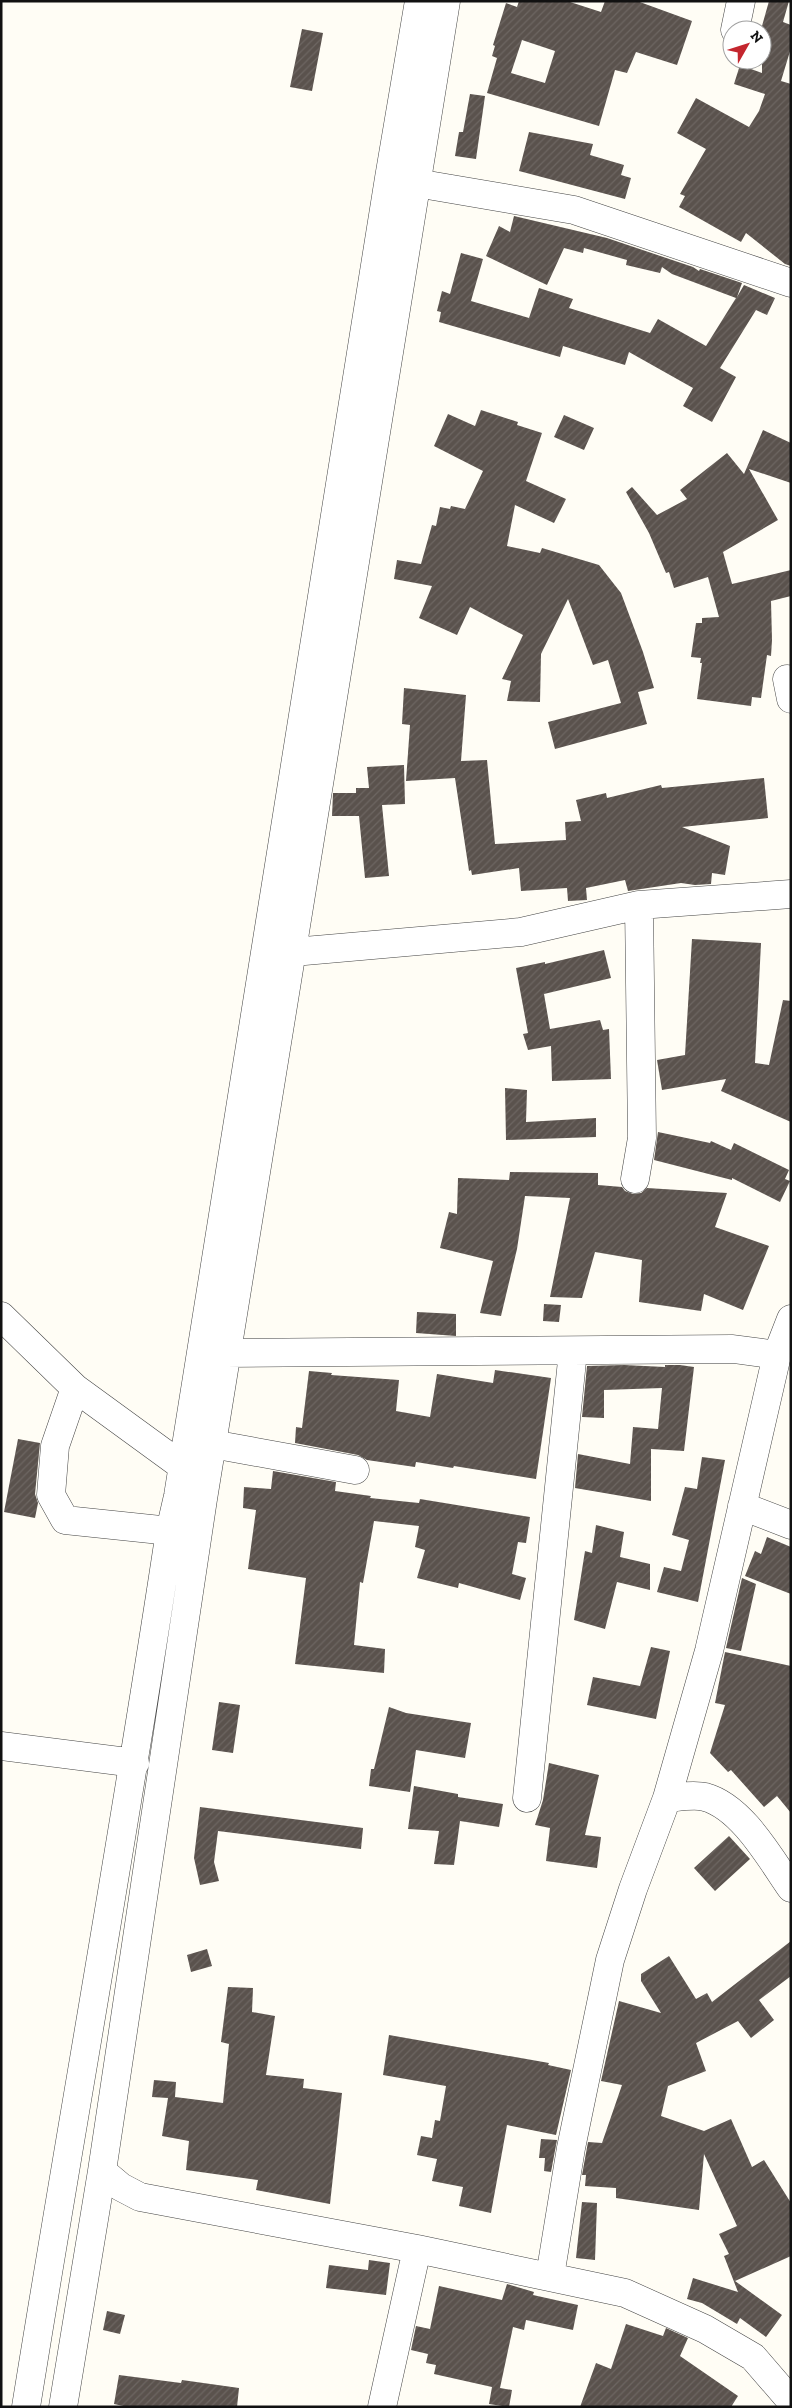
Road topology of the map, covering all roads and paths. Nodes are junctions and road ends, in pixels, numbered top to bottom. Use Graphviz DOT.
graph roads {
  1 [pos="446,1"];
  2 [pos="741,1"];
  3 [pos="412,8"];
  4 [pos="737,20"];
  5 [pos="416,183"];
  6 [pos="791,283"];
  7 [pos="791,894"];
  8 [pos="639,905"];
  9 [pos="293,952"];
  10 [pos="635,1179"];
  11 [pos="1,1316"];
  12 [pos="791,1319"];
  13 [pos="572,1351"];
  14 [pos="226,1353"];
  15 [pos="777,1355"];
  16 [pos="75,1388"];
  17 [pos="212,1444"];
  18 [pos="182,1466"];
  19 [pos="355,1470"];
  20 [pos="742,1506"];
  21 [pos="791,1524"];
  22 [pos="170,1531"];
  23 [pos="1,1746"];
  24 [pos="135,1763"];
  25 [pos="527,1798"];
  26 [pos="667,1798"];
  27 [pos="791,1888"];
  28 [pos="102,2171"];
  29 [pos="417,2250"];
  30 [pos="550,2276"];
  31 [pos="791,2401"];
  32 [pos="26,2407"];
  33 [pos="63,2407"];
  34 [pos="382,2407"];
  1 -- 5 [label="street"];
  2 -- 4 [label="street"];
  3 -- 18 [label="street"];
  5 -- 6 [label="street"];
  5 -- 9 [label="street"];
  7 -- 8 [label="street"];
  8 -- 9 [label="street"];
  8 -- 10 [label="street"];
  9 -- 14 [label="street"];
  11 -- 16 [label="street"];
  12 -- 15 [label="street"];
  13 -- 14 [label="street"];
  13 -- 15 [label="street"];
  13 -- 25 [label="street"];
  14 -- 17 [label="street"];
  15 -- 20 [label="street"];
  16 -- 18 [label="street"];
  16 -- 22 [label="street"];
  17 -- 19 [label="street"];
  17 -- 28 [label="street"];
  18 -- 22 [label="street"];
  20 -- 21 [label="street"];
  20 -- 26 [label="street"];
  22 -- 24 [label="street"];
  23 -- 24 [label="street"];
  24 -- 32 [label="street"];
  26 -- 27 [label="street"];
  26 -- 30 [label="street"];
  28 -- 29 [label="street"];
  28 -- 33 [label="street"];
  29 -- 30 [label="street"];
  29 -- 34 [label="street"];
  30 -- 31 [label="street"];
}
